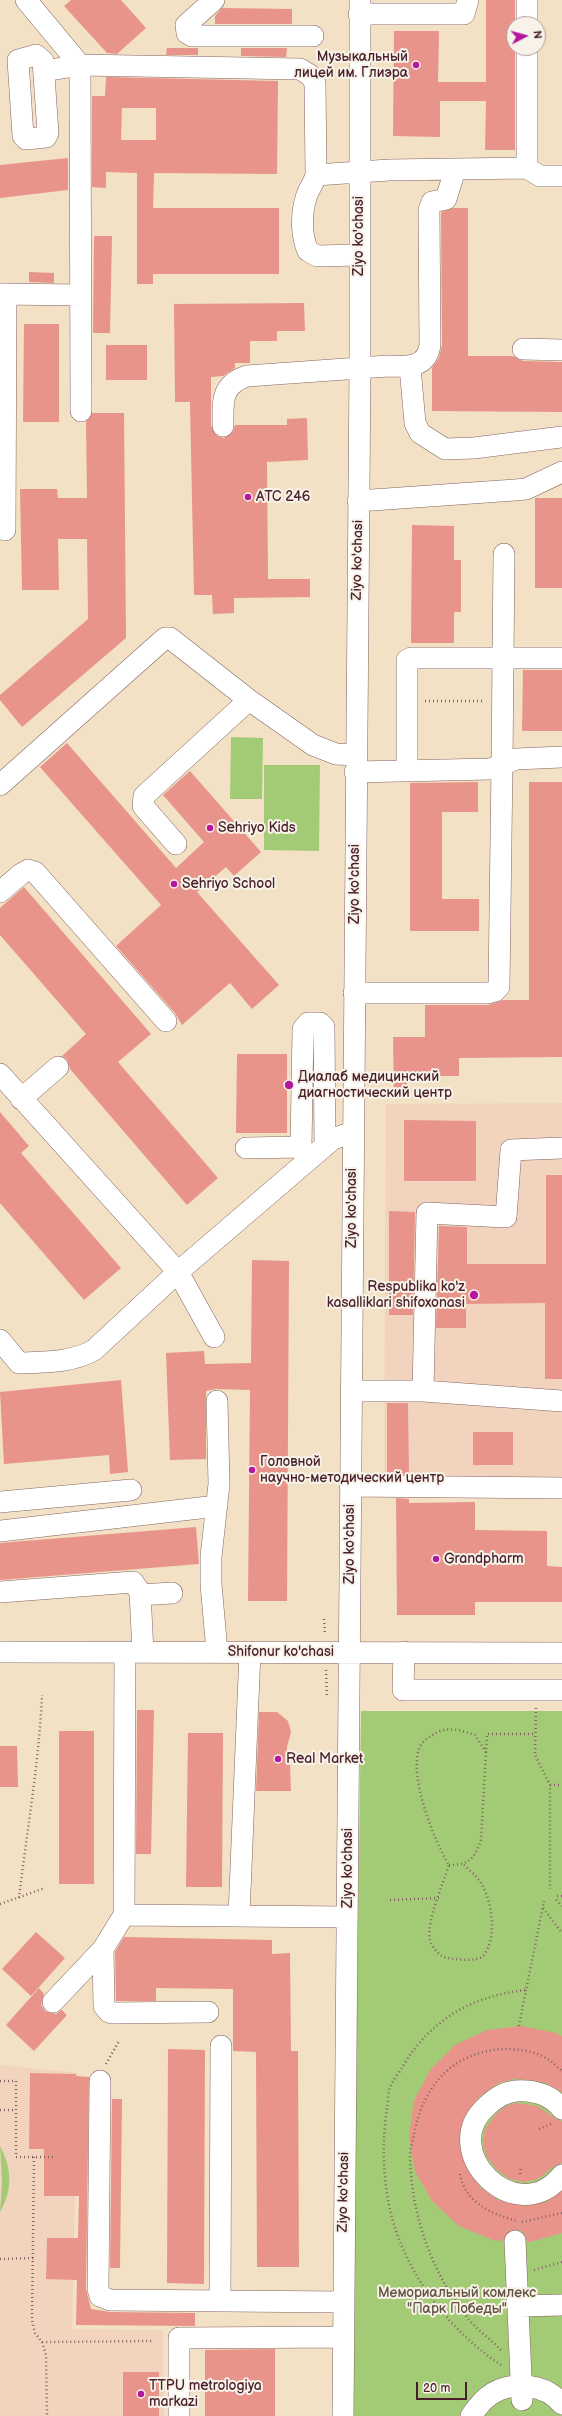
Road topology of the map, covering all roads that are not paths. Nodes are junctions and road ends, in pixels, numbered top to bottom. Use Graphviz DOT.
graph roads {
  1 [pos="26,0"];
  2 [pos="214,0"];
  3 [pos="468,0"];
  4 [pos="527,0"];
  5 [pos="360,7"];
  6 [pos="527,16"];
  7 [pos="313,36"];
  8 [pos="527,56"];
  9 [pos="80,65"];
  10 [pos="44,71"];
  11 [pos="528,168"];
  12 [pos="455,170"];
  13 [pos="359,172"];
  14 [pos="316,175"];
  15 [pos="562,176"];
  16 [pos="359,255"];
  17 [pos="3,294"];
  18 [pos="81,295"];
  19 [pos="523,349"];
  20 [pos="562,350"];
  21 [pos="410,367"];
  22 [pos="360,368"];
  23 [pos="81,411"];
  24 [pos="224,426"];
  25 [pos="562,437"];
  26 [pos="562,472"];
  27 [pos="358,501"];
  28 [pos="5,530"];
  29 [pos="504,554"];
  30 [pos="502,658"];
  31 [pos="562,658"];
  32 [pos="249,700"];
  33 [pos="562,757"];
  34 [pos="355,764"];
  35 [pos="502,765"];
  36 [pos="407,771"];
  37 [pos="0,785"];
  38 [pos="176,844"];
  39 [pos="0,892"];
  40 [pos="354,993"];
  41 [pos="166,1021"];
  42 [pos="58,1068"];
  43 [pos="0,1074"];
  44 [pos="21,1099"];
  45 [pos="353,1132"];
  46 [pos="325,1146"];
  47 [pos="246,1148"];
  48 [pos="562,1148"];
  49 [pos="304,1154"];
  50 [pos="178,1272"];
  51 [pos="214,1337"];
  52 [pos="0,1340"];
  53 [pos="9,1363"];
  54 [pos="351,1391"];
  55 [pos="423,1391"];
  56 [pos="217,1401"];
  57 [pos="562,1401"];
  58 [pos="350,1486"];
  59 [pos="562,1488"];
  60 [pos="131,1490"];
  61 [pos="0,1502"];
  62 [pos="217,1506"];
  63 [pos="0,1531"];
  64 [pos="0,1592"];
  65 [pos="172,1593"];
  66 [pos="140,1595"];
  67 [pos="0,1652"];
  68 [pos="134,1652"];
  69 [pos="217,1652"];
  70 [pos="250,1652"];
  71 [pos="349,1652"];
  72 [pos="404,1652"];
  73 [pos="562,1653"];
  74 [pos="562,1690"];
  75 [pos="124,1915"];
  76 [pos="239,1915"];
  77 [pos="347,1917"];
  78 [pos="103,1949"];
  79 [pos="53,2002"];
  80 [pos="208,2012"];
  81 [pos="221,2046"];
  82 [pos="100,2081"];
  83 [pos="562,2109"];
  84 [pos="562,2175"];
  85 [pos="515,2241"];
  86 [pos="220,2301"];
  87 [pos="342,2302"];
  88 [pos="562,2305"];
  89 [pos="519,2306"];
  90 [pos="343,2337"];
  91 [pos="522,2380"];
  92 [pos="562,2404"];
  93 [pos="179,2416"];
  94 [pos="343,2416"];
  95 [pos="471,2416"];
  1 -- 9 [label="street"];
  2 -- 7 [label="street"];
  3 -- 5 [label="street"];
  4 -- 6 [label="street"];
  5 -- 13 [label="street, Ziyo ko'chasi"];
  8 -- 11 [label="street"];
  9 -- 10 [label="street"];
  9 -- 14 [label="street"];
  9 -- 18 [label="street"];
  11 -- 12 [label="street"];
  11 -- 15 [label="street"];
  12 -- 13 [label="street"];
  12 -- 21 [label="street"];
  13 -- 14 [label="street"];
  13 -- 16 [label="street, Ziyo ko'chasi"];
  14 -- 16 [label="street"];
  16 -- 22 [label="street, Ziyo ko'chasi"];
  17 -- 18 [label="street"];
  17 -- 28 [label="street"];
  18 -- 23 [label="street"];
  19 -- 20 [label="street"];
  21 -- 22 [label="street"];
  21 -- 25 [label="street"];
  22 -- 24 [label="street"];
  22 -- 27 [label="street, Ziyo ko'chasi"];
  26 -- 27 [label="street"];
  27 -- 34 [label="street, Ziyo ko'chasi"];
  29 -- 30 [label="street"];
  30 -- 31 [label="street"];
  30 -- 35 [label="street"];
  30 -- 36 [label="street"];
  32 -- 34 [label="street"];
  32 -- 37 [label="street"];
  32 -- 38 [label="street"];
  33 -- 35 [label="street"];
  34 -- 36 [label="street"];
  34 -- 40 [label="street, Ziyo ko'chasi"];
  35 -- 36 [label="street"];
  35 -- 40 [label="street"];
  39 -- 41 [label="street"];
  40 -- 45 [label="street, Ziyo ko'chasi"];
  42 -- 44 [label="street"];
  43 -- 44 [label="street"];
  44 -- 50 [label="street"];
  45 -- 46 [label="street"];
  45 -- 54 [label="street, Ziyo ko'chasi"];
  46 -- 49 [label="street"];
  46 -- 49 [label="street"];
  47 -- 49 [label="street"];
  48 -- 55 [label="street"];
  49 -- 50 [label="street"];
  50 -- 51 [label="street"];
  50 -- 53 [label="street"];
  52 -- 53 [label="street"];
  54 -- 55 [label="street"];
  54 -- 58 [label="street, Ziyo ko'chasi"];
  55 -- 57 [label="street"];
  56 -- 62 [label="street"];
  58 -- 59 [label="street"];
  58 -- 71 [label="street, Ziyo ko'chasi"];
  60 -- 61 [label="street"];
  62 -- 63 [label="street"];
  62 -- 69 [label="street"];
  64 -- 66 [label="street"];
  65 -- 66 [label="street"];
  66 -- 68 [label="street"];
  67 -- 68 [label="street, Shifonur ko'chasi"];
  68 -- 69 [label="street, Shifonur ko'chasi"];
  68 -- 75 [label="street"];
  69 -- 70 [label="street, Shifonur ko'chasi"];
  70 -- 71 [label="street, Shifonur ko'chasi"];
  70 -- 76 [label="street"];
  71 -- 72 [label="street, Shifonur ko'chasi"];
  71 -- 77 [label="street, Ziyo ko'chasi"];
  72 -- 73 [label="street, Shifonur ko'chasi"];
  72 -- 74 [label="street"];
  75 -- 76 [label="street"];
  75 -- 78 [label="street"];
  76 -- 77 [label="street"];
  77 -- 87 [label="street, Ziyo ko'chasi"];
  78 -- 79 [label="street"];
  78 -- 80 [label="street"];
  81 -- 86 [label="street"];
  82 -- 86 [label="street"];
  83 -- 84 [label="street"];
  85 -- 89 [label="street"];
  86 -- 87 [label="street"];
  87 -- 90 [label="street, Ziyo ko'chasi"];
  88 -- 89 [label="street"];
  89 -- 91 [label="street"];
  90 -- 93 [label="street"];
  90 -- 94 [label="street, Ziyo ko'chasi"];
  91 -- 92 [label="street"];
  91 -- 95 [label="street"];
}
